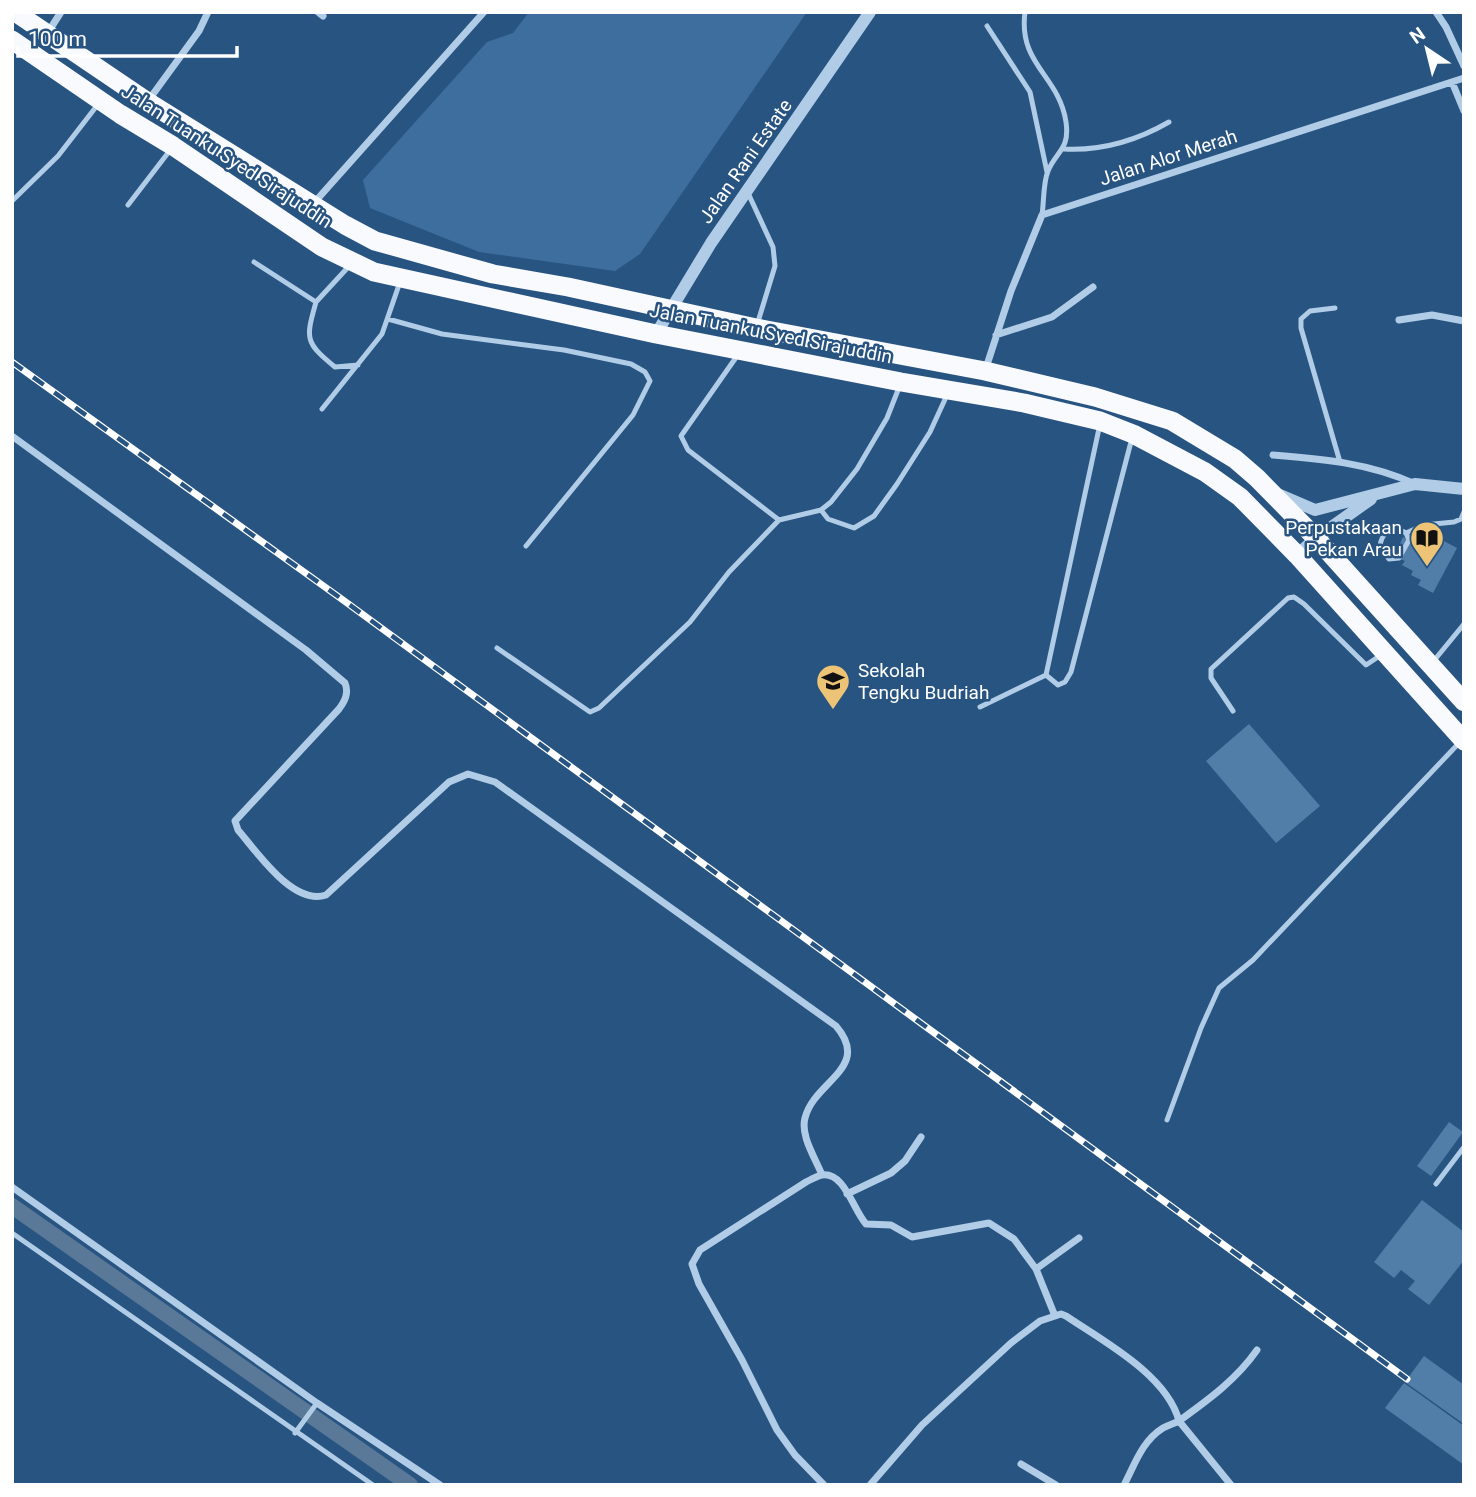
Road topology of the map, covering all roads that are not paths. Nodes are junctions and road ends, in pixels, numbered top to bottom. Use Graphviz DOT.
graph roads {
  1 [pos="15,12"];
  2 [pos="61,12"];
  3 [pos="208,12"];
  4 [pos="484,12"];
  5 [pos="870,12"];
  6 [pos="1025,12"];
  7 [pos="1436,12"];
  8 [pos="987,26"];
  9 [pos="47,34"];
  10 [pos="12,40"];
  11 [pos="1464,66"];
  12 [pos="1464,78"];
  13 [pos="1452,82"];
  14 [pos="101,101"];
  15 [pos="148,102"];
  16 [pos="1464,111"];
  17 [pos="1170,122"];
  18 [pos="173,146"];
  19 [pos="1064,149"];
  20 [pos="1047,172"];
  21 [pos="747,192"];
  22 [pos="12,201"];
  23 [pos="128,205"];
  24 [pos="313,205"];
  25 [pos="1042,215"];
  26 [pos="254,262"];
  27 [pos="353,262"];
  28 [pos="406,266"];
  29 [pos="1094,287"];
  30 [pos="316,302"];
  31 [pos="1335,308"];
  32 [pos="670,309"];
  33 [pos="387,319"];
  34 [pos="1399,320"];
  35 [pos="1464,321"];
  36 [pos="756,328"];
  37 [pos="656,334"];
  38 [pos="996,335"];
  39 [pos="741,350"];
  40 [pos="358,365"];
  41 [pos="985,372"];
  42 [pos="901,382"];
  43 [pos="950,389"];
  44 [pos="322,409"];
  45 [pos="1100,421"];
  46 [pos="1133,434"];
  47 [pos="12,436"];
  48 [pos="1273,455"];
  49 [pos="1340,462"];
  50 [pos="1415,484"];
  51 [pos="1268,489"];
  52 [pos="1464,489"];
  53 [pos="1380,493"];
  54 [pos="821,510"];
  55 [pos="1464,512"];
  56 [pos="779,520"];
  57 [pos="1406,533"];
  58 [pos="1316,538"];
  59 [pos="527,546"];
  60 [pos="1297,555"];
  61 [pos="1464,624"];
  62 [pos="497,648"];
  63 [pos="1383,652"];
  64 [pos="1430,665"];
  65 [pos="1046,675"];
  66 [pos="1464,702"];
  67 [pos="980,707"];
  68 [pos="1233,711"];
  69 [pos="1463,741"];
  70 [pos="1167,1120"];
  71 [pos="922,1137"];
  72 [pos="1464,1147"];
  73 [pos="822,1175"];
  74 [pos="1436,1184"];
  75 [pos="12,1187"];
  76 [pos="847,1194"];
  77 [pos="12,1233"];
  78 [pos="1079,1238"];
  79 [pos="1036,1269"];
  80 [pos="1055,1316"];
  81 [pos="1257,1350"];
  82 [pos="317,1403"];
  83 [pos="1179,1421"];
  84 [pos="295,1433"];
  85 [pos="1021,1464"];
  86 [pos="373,1485"];
  87 [pos="440,1485"];
  88 [pos="824,1485"];
  89 [pos="870,1485"];
  90 [pos="1056,1485"];
  91 [pos="1124,1485"];
  92 [pos="1231,1485"];
  1 -- 9 [label="highway, Jalan Tuanku Syed Sirajuddin"];
  2 -- 9 [label="street"];
  3 -- 15 [label="street"];
  4 -- 24 [label="street"];
  5 -- 21 [label="street, Jalan Rani Estate"];
  6 -- 19 [label="lane"];
  7 -- 11 [label="street"];
  8 -- 20 [label="lane"];
  9 -- 15 [label="highway, Jalan Tuanku Syed Sirajuddin"];
  10 -- 14 [label="highway, Jalan Tuanku Syed Sirajuddin"];
  12 -- 13 [label="street, Jalan Alor Merah"];
  13 -- 16 [label="street"];
  13 -- 25 [label="street, Jalan Alor Merah"];
  14 -- 18 [label="highway, Jalan Tuanku Syed Sirajuddin"];
  14 -- 22 [label="lane"];
  15 -- 24 [label="highway, Jalan Tuanku Syed Sirajuddin"];
  17 -- 19 [label="lane"];
  18 -- 23 [label="lane"];
  18 -- 27 [label="highway, Jalan Tuanku Syed Sirajuddin"];
  19 -- 20 [label="lane"];
  20 -- 25 [label="lane"];
  21 -- 32 [label="street, Jalan Rani Estate"];
  21 -- 36 [label="lane"];
  24 -- 28 [label="highway, Jalan Tuanku Syed Sirajuddin"];
  25 -- 38 [label="street"];
  26 -- 30 [label="lane"];
  27 -- 28 [label="highway, Jalan Tuanku Syed Sirajuddin"];
  27 -- 30 [label="lane"];
  28 -- 32 [label="highway, Jalan Tuanku Syed Sirajuddin"];
  28 -- 33 [label="lane"];
  28 -- 37 [label="highway, Jalan Tuanku Syed Sirajuddin"];
  29 -- 38 [label="street"];
  30 -- 40 [label="lane"];
  31 -- 49 [label="lane"];
  32 -- 36 [label="highway, Jalan Tuanku Syed Sirajuddin"];
  32 -- 37 [label="street, Jalan Rani Estate"];
  33 -- 40 [label="lane"];
  33 -- 59 [label="lane"];
  34 -- 35 [label="street"];
  36 -- 41 [label="highway, Jalan Tuanku Syed Sirajuddin"];
  37 -- 39 [label="highway, Jalan Tuanku Syed Sirajuddin"];
  38 -- 41 [label="street"];
  39 -- 42 [label="highway, Jalan Tuanku Syed Sirajuddin"];
  39 -- 56 [label="lane"];
  40 -- 44 [label="lane"];
  41 -- 51 [label="highway, Jalan Tuanku Syed Sirajuddin"];
  42 -- 43 [label="highway, Jalan Tuanku Syed Sirajuddin"];
  42 -- 54 [label="lane"];
  43 -- 45 [label="highway, Jalan Tuanku Syed Sirajuddin"];
  43 -- 54 [label="lane"];
  45 -- 46 [label="highway, Jalan Tuanku Syed Sirajuddin"];
  45 -- 65 [label="lane"];
  46 -- 60 [label="highway, Jalan Tuanku Syed Sirajuddin"];
  46 -- 65 [label="lane"];
  47 -- 73 [label="street"];
  48 -- 49 [label="street"];
  49 -- 50 [label="street"];
  50 -- 52 [label="street"];
  50 -- 53 [label="street"];
  51 -- 53 [label="street"];
  51 -- 58 [label="highway, Jalan Tuanku Syed Sirajuddin"];
  53 -- 58 [label="street"];
  54 -- 56 [label="lane"];
  55 -- 57 [label="lane"];
  56 -- 62 [label="lane"];
  57 -- 57 [label="lane"];
  58 -- 60 [label="street"];
  58 -- 64 [label="highway, Jalan Tuanku Syed Sirajuddin"];
  60 -- 63 [label="highway, Jalan Tuanku Syed Sirajuddin"];
  61 -- 64 [label="lane"];
  63 -- 68 [label="lane"];
  63 -- 69 [label="highway, Jalan Tuanku Syed Sirajuddin"];
  64 -- 66 [label="highway, Jalan Tuanku Syed Sirajuddin"];
  65 -- 67 [label="lane"];
  69 -- 70 [label="lane"];
  71 -- 76 [label="street"];
  72 -- 74 [label="lane"];
  73 -- 76 [label="street"];
  73 -- 88 [label="street"];
  75 -- 82 [label="street"];
  76 -- 79 [label="street"];
  77 -- 84 [label="lane"];
  78 -- 79 [label="street"];
  79 -- 80 [label="street"];
  80 -- 83 [label="street"];
  80 -- 89 [label="street"];
  81 -- 83 [label="street"];
  82 -- 84 [label="lane"];
  82 -- 87 [label="street"];
  83 -- 91 [label="street"];
  83 -- 92 [label="street"];
  84 -- 86 [label="lane"];
  85 -- 90 [label="street"];
}
